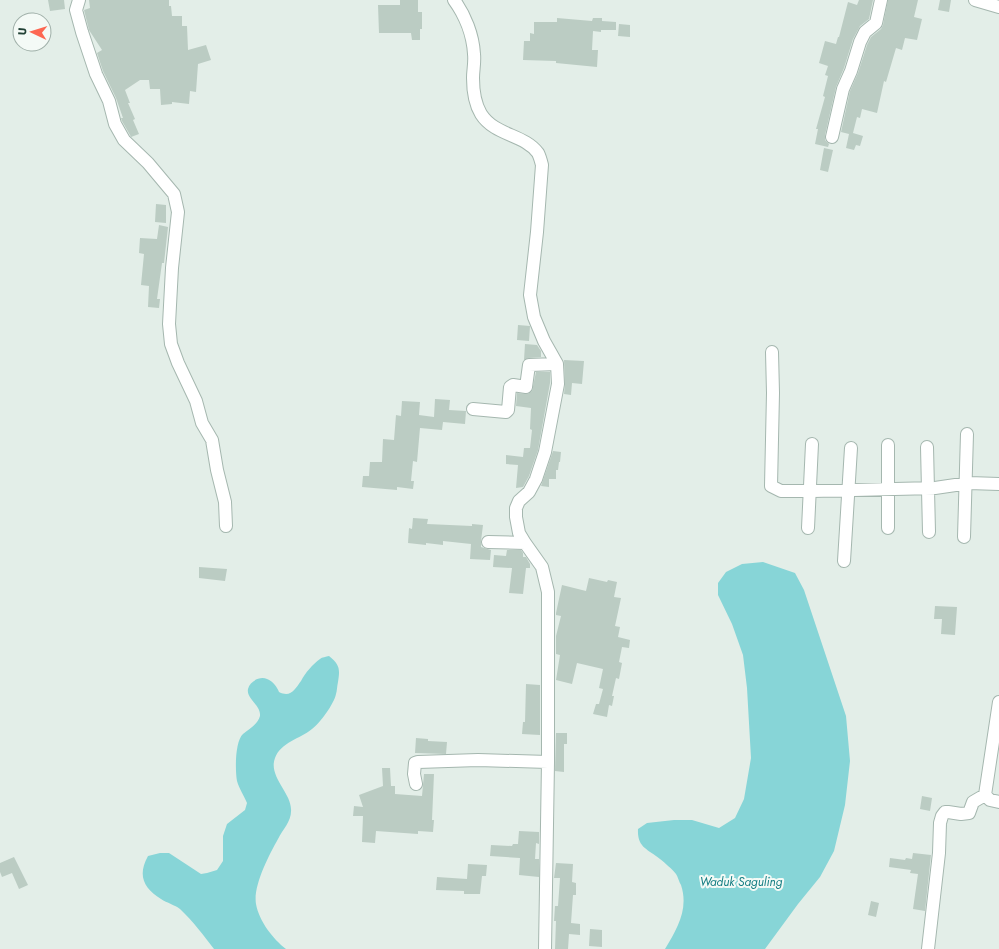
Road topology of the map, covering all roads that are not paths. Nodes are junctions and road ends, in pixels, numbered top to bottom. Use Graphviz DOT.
graph roads {
  1 [pos="79,0"];
  2 [pos="454,0"];
  3 [pos="881,0"];
  4 [pos="975,0"];
  5 [pos="999,7"];
  6 [pos="832,138"];
  7 [pos="772,352"];
  8 [pos="557,364"];
  9 [pos="473,410"];
  10 [pos="967,434"];
  11 [pos="812,444"];
  12 [pos="888,445"];
  13 [pos="927,447"];
  14 [pos="851,448"];
  15 [pos="966,484"];
  16 [pos="999,484"];
  17 [pos="928,488"];
  18 [pos="889,489"];
  19 [pos="850,490"];
  20 [pos="809,491"];
  21 [pos="226,526"];
  22 [pos="808,528"];
  23 [pos="888,528"];
  24 [pos="929,532"];
  25 [pos="964,537"];
  26 [pos="488,542"];
  27 [pos="525,544"];
  28 [pos="844,561"];
  29 [pos="999,702"];
  30 [pos="548,762"];
  31 [pos="416,784"];
  32 [pos="985,795"];
  33 [pos="999,802"];
  34 [pos="545,949"];
  35 [pos="928,949"];
  1 -- 21 [label="street"];
  2 -- 8 [label="street"];
  3 -- 6 [label="street"];
  4 -- 5 [label="street"];
  7 -- 20 [label="street"];
  8 -- 9 [label="street"];
  8 -- 27 [label="street"];
  10 -- 15 [label="street"];
  11 -- 20 [label="street"];
  12 -- 18 [label="street"];
  13 -- 17 [label="street"];
  14 -- 19 [label="street"];
  15 -- 16 [label="street"];
  15 -- 17 [label="street"];
  15 -- 25 [label="street"];
  17 -- 18 [label="street"];
  17 -- 24 [label="street"];
  18 -- 19 [label="street"];
  18 -- 23 [label="street"];
  19 -- 20 [label="street"];
  19 -- 28 [label="street"];
  20 -- 22 [label="street"];
  26 -- 27 [label="street"];
  27 -- 30 [label="street"];
  29 -- 32 [label="street"];
  30 -- 31 [label="street"];
  30 -- 34 [label="street"];
  32 -- 33 [label="street"];
  32 -- 35 [label="street"];
}
